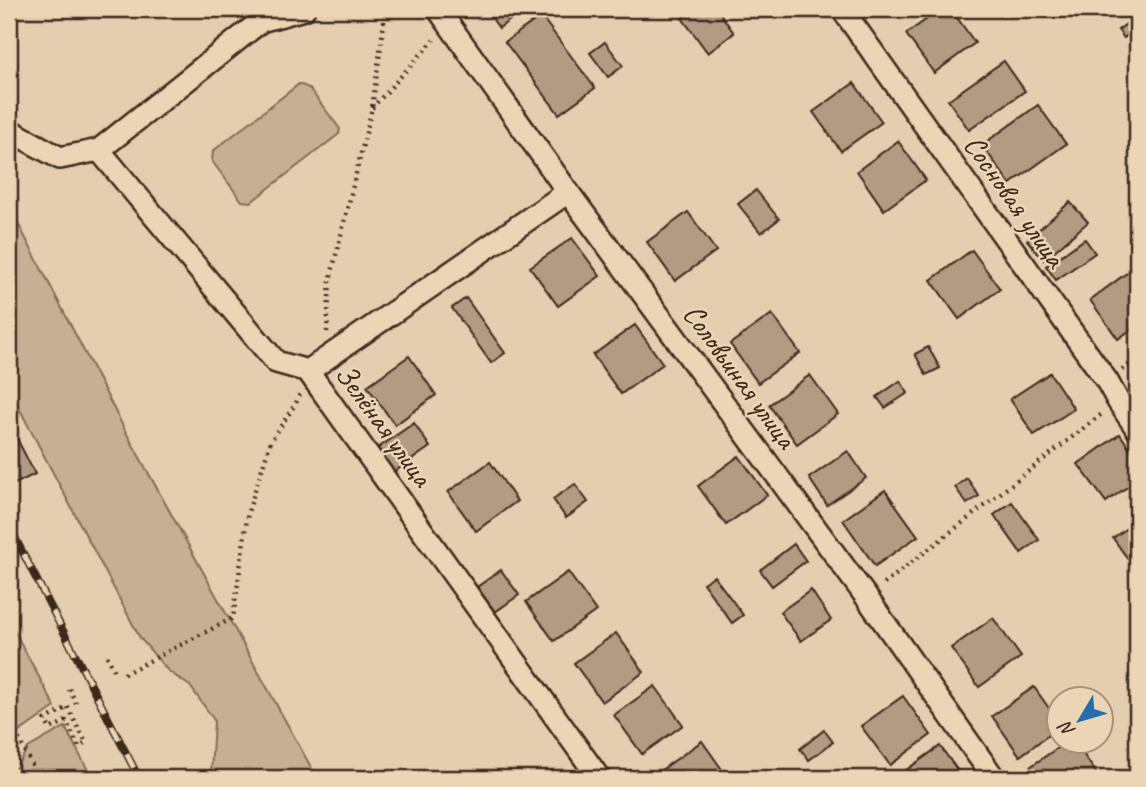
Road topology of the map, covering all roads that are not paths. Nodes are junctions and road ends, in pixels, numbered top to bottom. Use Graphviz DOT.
graph roads {
  1 [pos="304,9"];
  2 [pos="842,9"];
  3 [pos="443,16"];
  4 [pos="9,130"];
  5 [pos="99,150"];
  6 [pos="568,192"];
  7 [pos="309,371"];
  8 [pos="1137,429"];
  9 [pos="599,778"];
  10 [pos="994,778"];
  1 -- 5 [label="street"];
  2 -- 8 [label="street, Сосновая улица"];
  3 -- 6 [label="street, Соловьиная улица"];
  4 -- 5 [label="street"];
  5 -- 7 [label="street, Зелёная улица"];
  6 -- 7 [label="street"];
  6 -- 10 [label="street, Соловьиная улица"];
  7 -- 9 [label="street, Зелёная улица"];
}
